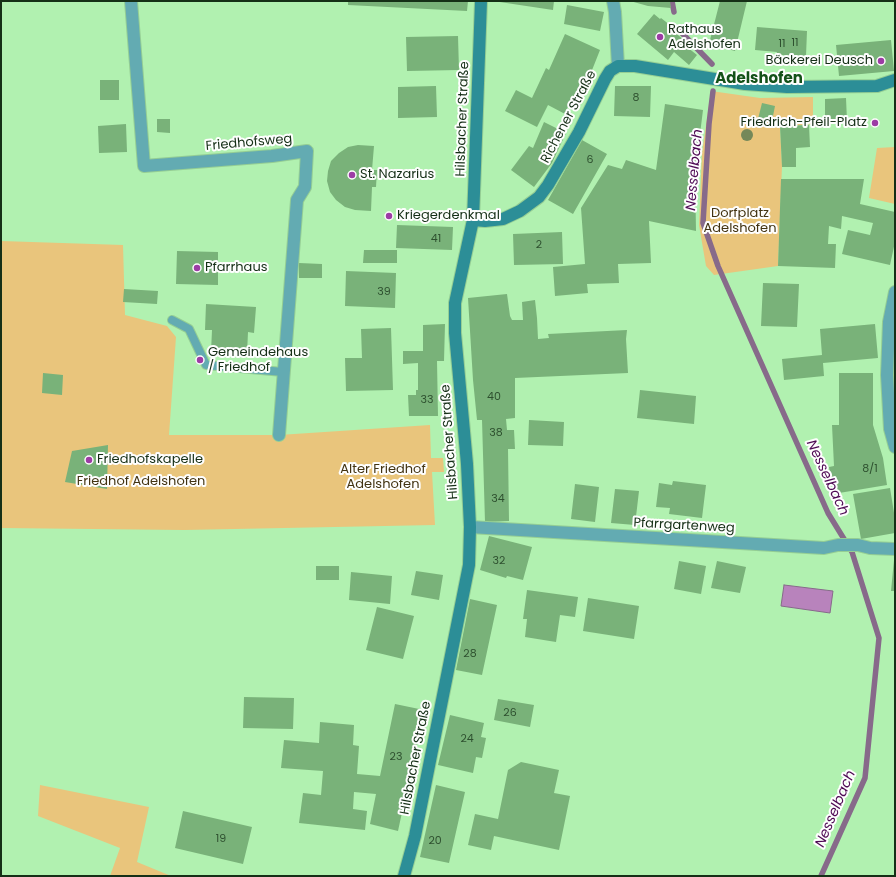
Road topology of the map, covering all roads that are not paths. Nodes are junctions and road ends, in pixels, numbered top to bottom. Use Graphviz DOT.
graph roads {
  1 [pos="131,1"];
  2 [pos="480,1"];
  3 [pos="613,1"];
  4 [pos="618,66"];
  5 [pos="895,80"];
  6 [pos="474,220"];
  7 [pos="895,292"];
  8 [pos="172,320"];
  9 [pos="283,372"];
  10 [pos="279,435"];
  11 [pos="895,447"];
  12 [pos="470,527"];
  13 [pos="895,549"];
  14 [pos="404,876"];
  1 -- 9 [label="street, Friedhofsweg"];
  2 -- 6 [label="main road, Hilsbacher Straße"];
  3 -- 4 [label="street"];
  4 -- 5 [label="main road"];
  4 -- 6 [label="main road, Richener Straße"];
  6 -- 12 [label="main road, Hilsbacher Straße"];
  7 -- 11 [label="street"];
  8 -- 9 [label="lane"];
  9 -- 10 [label="street, Friedhofsweg"];
  12 -- 13 [label="street, Pfarrgartenweg"];
  12 -- 14 [label="main road, Hilsbacher Straße"];
}
